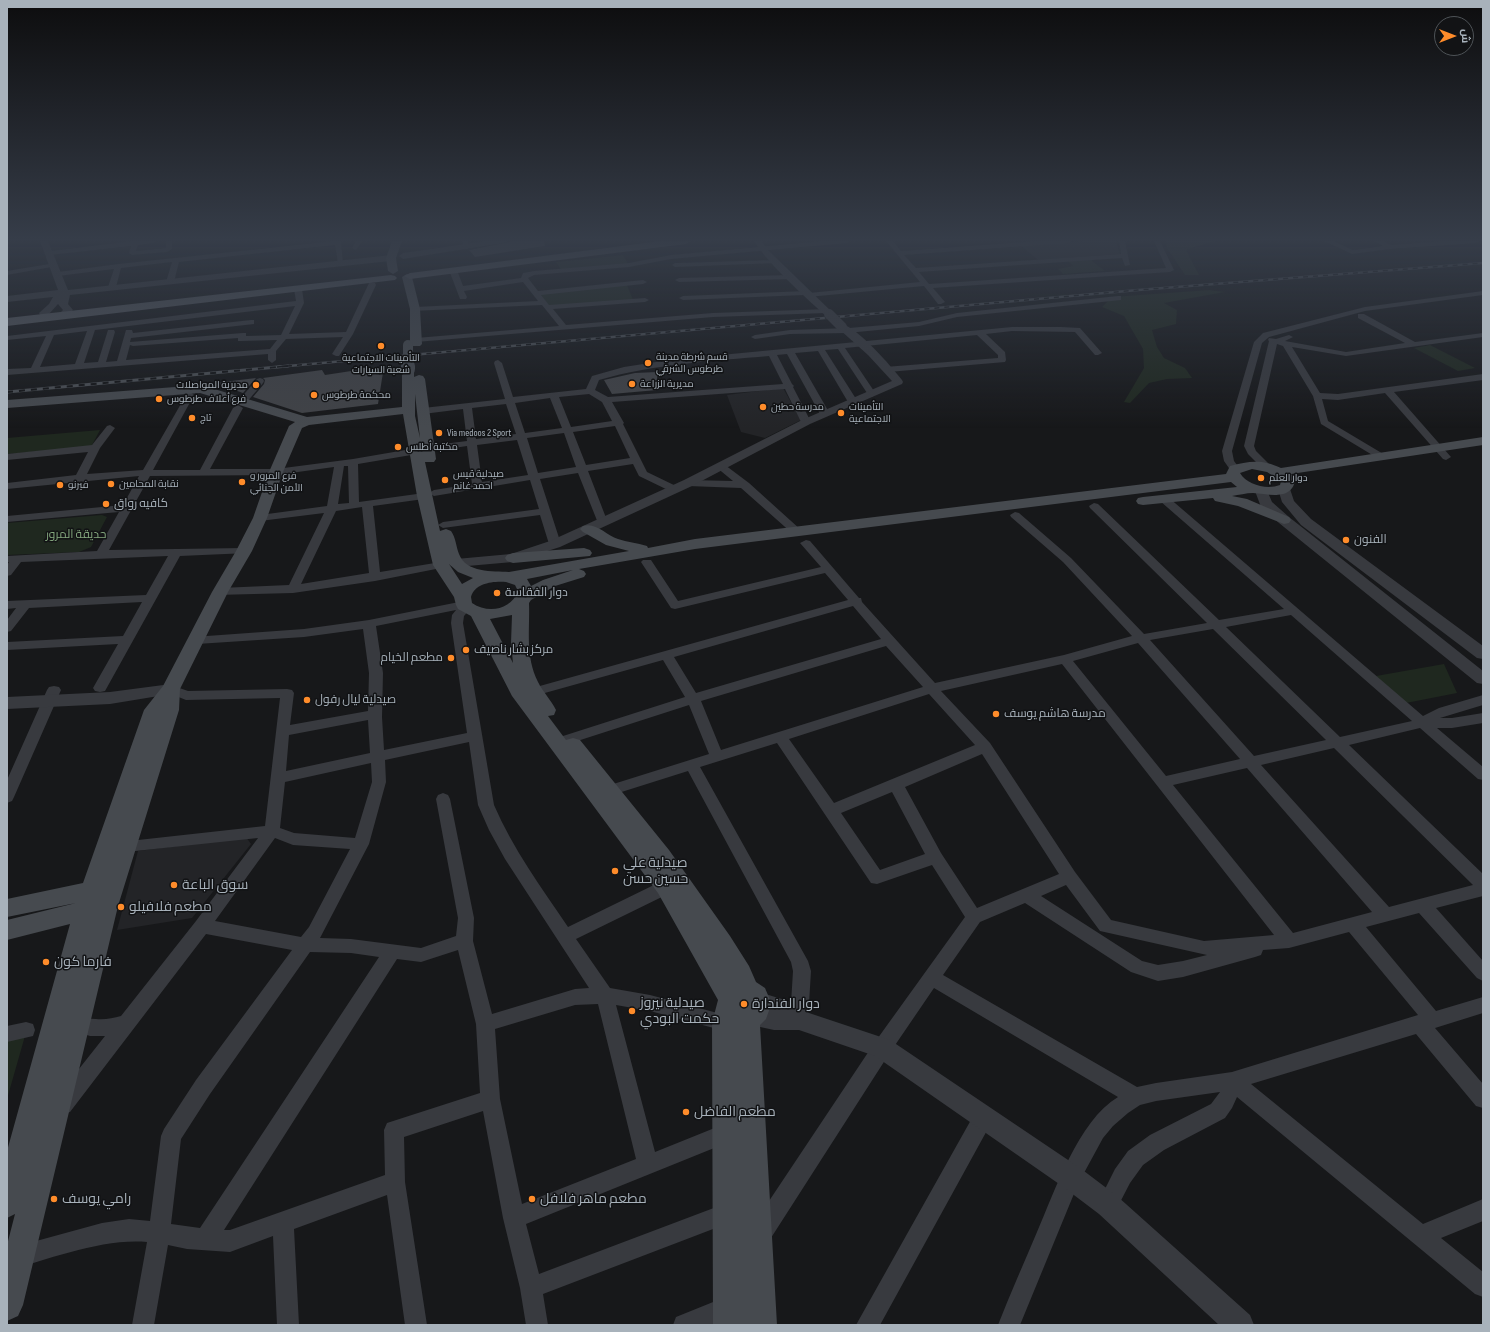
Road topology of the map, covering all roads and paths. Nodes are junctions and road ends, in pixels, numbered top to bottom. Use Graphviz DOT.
graph roads {
  1 [pos="55,303"];
  2 [pos="63,303"];
  3 [pos="122,303"];
  4 [pos="166,303"];
  5 [pos="168,303"];
  6 [pos="299,303"];
  7 [pos="300,303"];
  8 [pos="363,303"];
  9 [pos="414,303"];
  10 [pos="465,303"];
  11 [pos="559,303"];
  12 [pos="616,303"];
  13 [pos="785,303"];
  14 [pos="817,303"];
  15 [pos="1070,303"];
  16 [pos="1408,303"];
  17 [pos="1459,303"];
  18 [pos="545,305"];
  19 [pos="466,307"];
  20 [pos="260,308"];
  21 [pos="415,309"];
  22 [pos="64,311"];
  23 [pos="827,312"];
  24 [pos="47,313"];
  25 [pos="7,314"];
  26 [pos="1361,316"];
  27 [pos="404,318"];
  28 [pos="169,319"];
  29 [pos="7,322"];
  30 [pos="251,322"];
  31 [pos="131,323"];
  32 [pos="564,327"];
  33 [pos="92,328"];
  34 [pos="845,330"];
  35 [pos="111,332"];
  36 [pos="51,333"];
  37 [pos="980,333"];
  38 [pos="348,334"];
  39 [pos="1483,335"];
  40 [pos="755,336"];
  41 [pos="242,337"];
  42 [pos="1263,337"];
  43 [pos="7,338"];
  44 [pos="283,338"];
  45 [pos="127,340"];
  46 [pos="1275,341"];
  47 [pos="414,343"];
  48 [pos="863,344"];
  49 [pos="1286,344"];
  50 [pos="1414,345"];
  51 [pos="840,346"];
  52 [pos="820,348"];
  53 [pos="272,351"];
  54 [pos="790,352"];
  55 [pos="772,353"];
  56 [pos="1098,353"];
  57 [pos="228,354"];
  58 [pos="336,354"];
  59 [pos="272,360"];
  60 [pos="121,363"];
  61 [pos="498,363"];
  62 [pos="101,365"];
  63 [pos="79,366"];
  64 [pos="888,369"];
  65 [pos="34,370"];
  66 [pos="7,372"];
  67 [pos="1483,377"];
  68 [pos="260,381"];
  69 [pos="790,386"];
  70 [pos="1387,390"];
  71 [pos="590,391"];
  72 [pos="195,392"];
  73 [pos="872,394"];
  74 [pos="554,396"];
  75 [pos="1318,396"];
  76 [pos="606,400"];
  77 [pos="511,401"];
  78 [pos="853,402"];
  79 [pos="7,404"];
  80 [pos="240,404"];
  81 [pos="467,406"];
  82 [pos="7,409"];
  83 [pos="414,413"];
  84 [pos="825,414"];
  85 [pos="806,422"];
  86 [pos="619,423"];
  87 [pos="301,424"];
  88 [pos="110,428"];
  89 [pos="567,430"];
  90 [pos="521,436"];
  91 [pos="1483,441"];
  92 [pos="472,443"];
  93 [pos="95,448"];
  94 [pos="422,450"];
  95 [pos="1483,451"];
  96 [pos="1442,453"];
  97 [pos="7,456"];
  98 [pos="1382,457"];
  99 [pos="637,460"];
  100 [pos="353,462"];
  101 [pos="340,463"];
  102 [pos="721,467"];
  103 [pos="582,469"];
  104 [pos="276,472"];
  105 [pos="145,473"];
  106 [pos="203,473"];
  107 [pos="1234,473"];
  108 [pos="533,477"];
  109 [pos="1280,477"];
  110 [pos="80,478"];
  111 [pos="688,483"];
  112 [pos="745,485"];
  113 [pos="7,486"];
  114 [pos="477,486"];
  115 [pos="674,489"];
  116 [pos="1258,490"];
  117 [pos="429,494"];
  118 [pos="1205,496"];
  119 [pos="1164,499"];
  120 [pos="367,504"];
  121 [pos="354,505"];
  122 [pos="1094,506"];
  123 [pos="126,508"];
  124 [pos="332,508"];
  125 [pos="544,512"];
  126 [pos="1015,515"];
  127 [pos="260,518"];
  128 [pos="7,519"];
  129 [pos="1284,520"];
  130 [pos="603,523"];
  131 [pos="443,525"];
  132 [pos="588,529"];
  133 [pos="802,537"];
  134 [pos="554,544"];
  135 [pos="244,551"];
  136 [pos="176,552"];
  137 [pos="101,554"];
  138 [pos="646,554"];
  139 [pos="513,558"];
  140 [pos="13,559"];
  141 [pos="456,563"];
  142 [pos="441,565"];
  143 [pos="829,569"];
  144 [pos="7,573"];
  145 [pos="375,576"];
  146 [pos="509,577"];
  147 [pos="489,578"];
  148 [pos="293,588"];
  149 [pos="220,592"];
  150 [pos="149,598"];
  151 [pos="523,600"];
  152 [pos="857,601"];
  153 [pos="25,604"];
  154 [pos="7,605"];
  155 [pos="467,605"];
  156 [pos="1293,611"];
  157 [pos="369,624"];
  158 [pos="1216,624"];
  159 [pos="7,628"];
  160 [pos="1141,638"];
  161 [pos="126,640"];
  162 [pos="197,640"];
  163 [pos="889,641"];
  164 [pos="7,646"];
  165 [pos="1483,654"];
  166 [pos="666,655"];
  167 [pos="1065,659"];
  168 [pos="1483,679"];
  169 [pos="100,688"];
  170 [pos="933,688"];
  171 [pos="171,689"];
  172 [pos="7,692"];
  173 [pos="534,692"];
  174 [pos="51,695"];
  175 [pos="693,699"];
  176 [pos="1483,700"];
  177 [pos="7,703"];
  178 [pos="376,714"];
  179 [pos="1483,718"];
  180 [pos="1423,723"];
  181 [pos="283,731"];
  182 [pos="474,736"];
  183 [pos="781,737"];
  184 [pos="568,739"];
  185 [pos="1338,742"];
  186 [pos="985,748"];
  187 [pos="378,756"];
  188 [pos="717,757"];
  189 [pos="1251,762"];
  190 [pos="692,765"];
  191 [pos="1483,775"];
  192 [pos="278,778"];
  193 [pos="1163,782"];
  194 [pos="896,785"];
  195 [pos="612,790"];
  196 [pos="7,798"];
  197 [pos="443,799"];
  198 [pos="832,810"];
  199 [pos="272,831"];
  200 [pos="361,844"];
  201 [pos="126,846"];
  202 [pos="935,857"];
  203 [pos="1069,877"];
  204 [pos="1483,884"];
  205 [pos="666,887"];
  206 [pos="1483,889"];
  207 [pos="1028,895"];
  208 [pos="99,898"];
  209 [pos="1422,906"];
  210 [pos="7,908"];
  211 [pos="1386,915"];
  212 [pos="974,918"];
  213 [pos="1353,924"];
  214 [pos="202,926"];
  215 [pos="7,930"];
  216 [pos="566,936"];
  217 [pos="464,941"];
  218 [pos="1289,941"];
  219 [pos="304,945"];
  220 [pos="393,951"];
  221 [pos="1483,973"];
  222 [pos="932,978"];
  223 [pos="604,995"];
  224 [pos="1483,1005"];
  225 [pos="741,1008"];
  226 [pos="799,1020"];
  227 [pos="129,1021"];
  228 [pos="1426,1021"];
  229 [pos="77,1024"];
  230 [pos="485,1024"];
  231 [pos="26,1030"];
  232 [pos="7,1034"];
  233 [pos="882,1048"];
  234 [pos="1232,1081"];
  235 [pos="1136,1097"];
  236 [pos="490,1099"];
  237 [pos="1483,1099"];
  238 [pos="983,1118"];
  239 [pos="52,1119"];
  240 [pos="727,1133"];
  241 [pos="648,1165"];
  242 [pos="1071,1177"];
  243 [pos="395,1182"];
  244 [pos="7,1203"];
  245 [pos="1108,1205"];
  246 [pos="1483,1210"];
  247 [pos="727,1214"];
  248 [pos="514,1218"];
  249 [pos="283,1222"];
  250 [pos="159,1233"];
  251 [pos="1422,1235"];
  252 [pos="758,1238"];
  253 [pos="206,1240"];
  254 [pos="13,1258"];
  255 [pos="1483,1286"];
  256 [pos="531,1288"];
  257 [pos="7,1305"];
  258 [pos="728,1316"];
  259 [pos="143,1325"];
  260 [pos="288,1325"];
  261 [pos="416,1325"];
  262 [pos="537,1325"];
  263 [pos="684,1325"];
  264 [pos="761,1325"];
  265 [pos="867,1325"];
  266 [pos="1009,1325"];
  267 [pos="1240,1325"];
  1 -- 24 [label="street"];
  2 -- 22 [label="street"];
  3 -- 22 [label="main road"];
  4 -- 22 [label="main road"];
  5 -- 28 [label="street"];
  6 -- 20 [label="street"];
  7 -- 44 [label="street"];
  8 -- 38 [label="street"];
  9 -- 21 [label="main road"];
  10 -- 19 [label="street"];
  11 -- 18 [label="street"];
  12 -- 32 [label="street"];
  13 -- 23 [label="street"];
  14 -- 23 [label="street"];
  15 -- 34 [label="street"];
  16 -- 42 [label="street"];
  17 -- 26 [label="street"];
  18 -- 19 [label="street"];
  18 -- 32 [label="street"];
  19 -- 21 [label="street"];
  20 -- 28 [label="street"];
  20 -- 30 [label="street"];
  21 -- 47 [label="main road"];
  22 -- 24 [label="main road"];
  23 -- 34 [label="street, bridge"];
  24 -- 25 [label="main road"];
  24 -- 29 [label="main road"];
  26 -- 46 [label="street"];
  26 -- 50 [label="street"];
  27 -- 47 [label="main road"];
  28 -- 31 [label="street"];
  30 -- 41 [label="street"];
  30 -- 45 [label="street"];
  31 -- 33 [label="street"];
  31 -- 45 [label="street"];
  32 -- 47 [label="street"];
  33 -- 36 [label="street"];
  33 -- 63 [label="street"];
  34 -- 40 [label="street"];
  34 -- 48 [label="street"];
  35 -- 62 [label="street"];
  36 -- 43 [label="street"];
  36 -- 65 [label="street"];
  37 -- 48 [label="street"];
  37 -- 56 [label="street"];
  37 -- 64 [label="street"];
  38 -- 44 [label="street"];
  38 -- 58 [label="street"];
  39 -- 50 [label="street"];
  41 -- 44 [label="street"];
  41 -- 45 [label="street"];
  41 -- 57 [label="street"];
  42 -- 46 [label="street"];
  42 -- 107 [label="street"];
  44 -- 53 [label="street"];
  45 -- 60 [label="street"];
  46 -- 49 [label="street"];
  46 -- 109 [label="street"];
  47 -- 83 [label="main road, bridge"];
  48 -- 51 [label="street"];
  48 -- 64 [label="street"];
  49 -- 50 [label="street"];
  49 -- 75 [label="street"];
  51 -- 52 [label="street"];
  51 -- 73 [label="street"];
  52 -- 54 [label="street"];
  52 -- 78 [label="street"];
  53 -- 57 [label="street"];
  53 -- 59 [label="street"];
  54 -- 55 [label="street"];
  54 -- 84 [label="street"];
  55 -- 69 [label="street"];
  55 -- 71 [label="street"];
  57 -- 60 [label="street"];
  60 -- 62 [label="street"];
  61 -- 77 [label="street"];
  62 -- 63 [label="street"];
  63 -- 65 [label="street"];
  64 -- 73 [label="street"];
  65 -- 66 [label="street"];
  67 -- 70 [label="street"];
  68 -- 80 [label="street"];
  69 -- 76 [label="street"];
  69 -- 85 [label="street"];
  70 -- 75 [label="street"];
  70 -- 96 [label="street"];
  71 -- 74 [label="street"];
  71 -- 76 [label="street"];
  72 -- 79 [label="main road"];
  72 -- 80 [label="main road"];
  72 -- 82 [label="main road"];
  72 -- 105 [label="street"];
  73 -- 78 [label="street"];
  74 -- 77 [label="street"];
  74 -- 89 [label="street"];
  75 -- 98 [label="street"];
  76 -- 86 [label="street"];
  77 -- 81 [label="street"];
  77 -- 90 [label="street"];
  78 -- 84 [label="street"];
  80 -- 87 [label="main road"];
  80 -- 106 [label="street"];
  81 -- 83 [label="street"];
  81 -- 92 [label="street"];
  83 -- 87 [label="main road"];
  83 -- 94 [label="main road"];
  84 -- 85 [label="street"];
  85 -- 102 [label="street"];
  86 -- 89 [label="street"];
  86 -- 99 [label="street"];
  87 -- 104 [label="main road"];
  88 -- 93 [label="street"];
  89 -- 90 [label="street"];
  89 -- 103 [label="street"];
  90 -- 92 [label="street"];
  90 -- 108 [label="street"];
  91 -- 96 [label="main road"];
  92 -- 94 [label="street"];
  92 -- 114 [label="street"];
  93 -- 97 [label="street"];
  93 -- 110 [label="street"];
  94 -- 100 [label="street"];
  94 -- 117 [label="main road"];
  95 -- 96 [label="main road"];
  96 -- 98 [label="main road"];
  96 -- 109 [label="main road"];
  98 -- 109 [label="main road"];
  99 -- 103 [label="street"];
  99 -- 115 [label="street"];
  100 -- 101 [label="street"];
  100 -- 121 [label="street"];
  101 -- 104 [label="street"];
  101 -- 124 [label="street"];
  102 -- 111 [label="street"];
  102 -- 112 [label="street"];
  103 -- 108 [label="street"];
  103 -- 130 [label="street"];
  104 -- 106 [label="street"];
  104 -- 127 [label="main road"];
  105 -- 106 [label="street"];
  105 -- 110 [label="street"];
  105 -- 123 [label="street"];
  107 -- 109 [label="main road"];
  107 -- 116 [label="main road"];
  107 -- 133 [label="main road"];
  108 -- 114 [label="street"];
  108 -- 125 [label="street"];
  109 -- 116 [label="main road"];
  109 -- 165 [label="street"];
  110 -- 113 [label="street"];
  111 -- 112 [label="street"];
  111 -- 115 [label="street"];
  112 -- 133 [label="street"];
  114 -- 117 [label="street"];
  115 -- 130 [label="street"];
  116 -- 118 [label="main road"];
  116 -- 129 [label="street"];
  117 -- 120 [label="street"];
  117 -- 131 [label="main road"];
  117 -- 142 [label="main road"];
  118 -- 119 [label="main road"];
  118 -- 129 [label="main road"];
  119 -- 122 [label="main road"];
  119 -- 156 [label="street"];
  120 -- 121 [label="street"];
  120 -- 145 [label="street"];
  121 -- 124 [label="street"];
  122 -- 126 [label="main road"];
  122 -- 158 [label="street"];
  123 -- 128 [label="street"];
  123 -- 137 [label="street"];
  124 -- 127 [label="street"];
  124 -- 148 [label="street"];
  125 -- 131 [label="street"];
  125 -- 134 [label="street"];
  126 -- 133 [label="main road"];
  126 -- 160 [label="street"];
  127 -- 135 [label="main road"];
  129 -- 168 [label="street"];
  130 -- 132 [label="street"];
  131 -- 141 [label="main road"];
  132 -- 134 [label="street"];
  132 -- 138 [label="main road"];
  133 -- 138 [label="main road"];
  133 -- 143 [label="street"];
  134 -- 139 [label="street"];
  135 -- 136 [label="street"];
  135 -- 149 [label="main road"];
  136 -- 137 [label="street"];
  136 -- 150 [label="street"];
  137 -- 140 [label="street"];
  138 -- 139 [label="main road"];
  138 -- 143 [label="street"];
  138 -- 146 [label="main road"];
  138 -- 151 [label="main road"];
  139 -- 141 [label="street"];
  140 -- 144 [label="street"];
  141 -- 147 [label="main road"];
  142 -- 145 [label="street"];
  142 -- 155 [label="main road"];
  143 -- 152 [label="street"];
  145 -- 148 [label="street"];
  146 -- 147 [label="main road"];
  146 -- 151 [label="main road"];
  147 -- 155 [label="main road"];
  148 -- 149 [label="street"];
  149 -- 162 [label="main road"];
  150 -- 153 [label="street"];
  150 -- 161 [label="street"];
  151 -- 155 [label="main road"];
  151 -- 173 [label="main road"];
  152 -- 163 [label="street"];
  152 -- 166 [label="street"];
  153 -- 154 [label="street"];
  153 -- 159 [label="street"];
  155 -- 157 [label="street"];
  155 -- 182 [label="street"];
  155 -- 205 [label="main road"];
  156 -- 158 [label="street"];
  156 -- 180 [label="street"];
  157 -- 162 [label="street"];
  157 -- 178 [label="street"];
  158 -- 160 [label="street"];
  158 -- 185 [label="street"];
  160 -- 167 [label="street"];
  160 -- 189 [label="street"];
  161 -- 164 [label="street"];
  161 -- 169 [label="street"];
  162 -- 171 [label="main road"];
  163 -- 170 [label="street"];
  163 -- 175 [label="street"];
  166 -- 173 [label="street"];
  166 -- 175 [label="street"];
  167 -- 170 [label="street"];
  167 -- 193 [label="street"];
  169 -- 171 [label="street"];
  169 -- 174 [label="street"];
  170 -- 183 [label="street"];
  170 -- 186 [label="street"];
  171 -- 174 [label="street"];
  171 -- 181 [label="street"];
  171 -- 201 [label="main road"];
  171 -- 208 [label="main road"];
  172 -- 174 [label="street"];
  173 -- 184 [label="main road"];
  174 -- 177 [label="street"];
  174 -- 196 [label="street"];
  175 -- 184 [label="street"];
  175 -- 188 [label="street"];
  176 -- 180 [label="street"];
  178 -- 181 [label="street"];
  178 -- 187 [label="street"];
  179 -- 180 [label="street"];
  180 -- 185 [label="street"];
  180 -- 191 [label="street"];
  181 -- 192 [label="street"];
  182 -- 187 [label="street"];
  182 -- 216 [label="street"];
  183 -- 188 [label="street"];
  183 -- 198 [label="street"];
  184 -- 195 [label="main road"];
  185 -- 189 [label="street"];
  185 -- 204 [label="street"];
  186 -- 194 [label="street"];
  186 -- 203 [label="street"];
  187 -- 192 [label="street"];
  187 -- 200 [label="street"];
  188 -- 190 [label="street"];
  189 -- 193 [label="street"];
  189 -- 211 [label="street"];
  190 -- 195 [label="street"];
  190 -- 226 [label="street"];
  192 -- 199 [label="street"];
  193 -- 218 [label="street"];
  194 -- 198 [label="street"];
  194 -- 202 [label="street"];
  195 -- 225 [label="main road"];
  197 -- 217 [label="street"];
  198 -- 202 [label="street"];
  199 -- 200 [label="street"];
  199 -- 201 [label="street"];
  199 -- 214 [label="street"];
  200 -- 219 [label="street"];
  201 -- 208 [label="main road"];
  202 -- 212 [label="street"];
  203 -- 207 [label="street"];
  203 -- 218 [label="street"];
  205 -- 216 [label="street"];
  205 -- 225 [label="main road"];
  206 -- 209 [label="street"];
  207 -- 212 [label="street"];
  207 -- 218 [label="street"];
  208 -- 210 [label="main road"];
  208 -- 215 [label="main road"];
  208 -- 229 [label="main road"];
  208 -- 244 [label="main road"];
  209 -- 211 [label="street"];
  209 -- 221 [label="street"];
  211 -- 213 [label="street"];
  212 -- 222 [label="street"];
  213 -- 218 [label="street"];
  213 -- 228 [label="street"];
  214 -- 219 [label="street"];
  214 -- 227 [label="street"];
  216 -- 223 [label="street"];
  217 -- 220 [label="street"];
  217 -- 230 [label="street"];
  219 -- 220 [label="street"];
  219 -- 250 [label="street"];
  220 -- 253 [label="street"];
  222 -- 233 [label="street"];
  222 -- 235 [label="street"];
  223 -- 225 [label="street"];
  223 -- 230 [label="street"];
  223 -- 241 [label="street"];
  224 -- 228 [label="street"];
  225 -- 226 [label="street"];
  225 -- 240 [label="main road"];
  225 -- 252 [label="main road"];
  226 -- 233 [label="street"];
  227 -- 229 [label="street"];
  227 -- 239 [label="street"];
  228 -- 234 [label="street"];
  228 -- 237 [label="street"];
  229 -- 239 [label="main road"];
  230 -- 236 [label="street"];
  231 -- 232 [label="street"];
  233 -- 238 [label="street"];
  233 -- 252 [label="street"];
  234 -- 235 [label="street"];
  234 -- 245 [label="street"];
  234 -- 251 [label="street"];
  235 -- 242 [label="street"];
  236 -- 243 [label="street"];
  236 -- 248 [label="street"];
  238 -- 242 [label="street"];
  238 -- 265 [label="street"];
  239 -- 254 [label="main road"];
  240 -- 241 [label="street"];
  240 -- 247 [label="main road"];
  241 -- 248 [label="street"];
  242 -- 245 [label="street"];
  242 -- 266 [label="street"];
  243 -- 249 [label="street"];
  243 -- 261 [label="street"];
  245 -- 267 [label="street"];
  246 -- 251 [label="street"];
  247 -- 256 [label="street"];
  247 -- 258 [label="main road"];
  248 -- 256 [label="street"];
  249 -- 253 [label="street"];
  249 -- 260 [label="street"];
  250 -- 253 [label="street"];
  250 -- 254 [label="street"];
  250 -- 259 [label="street"];
  251 -- 255 [label="street"];
  252 -- 264 [label="main road"];
  254 -- 257 [label="main road"];
  256 -- 262 [label="street"];
  258 -- 263 [label="street"];
}
